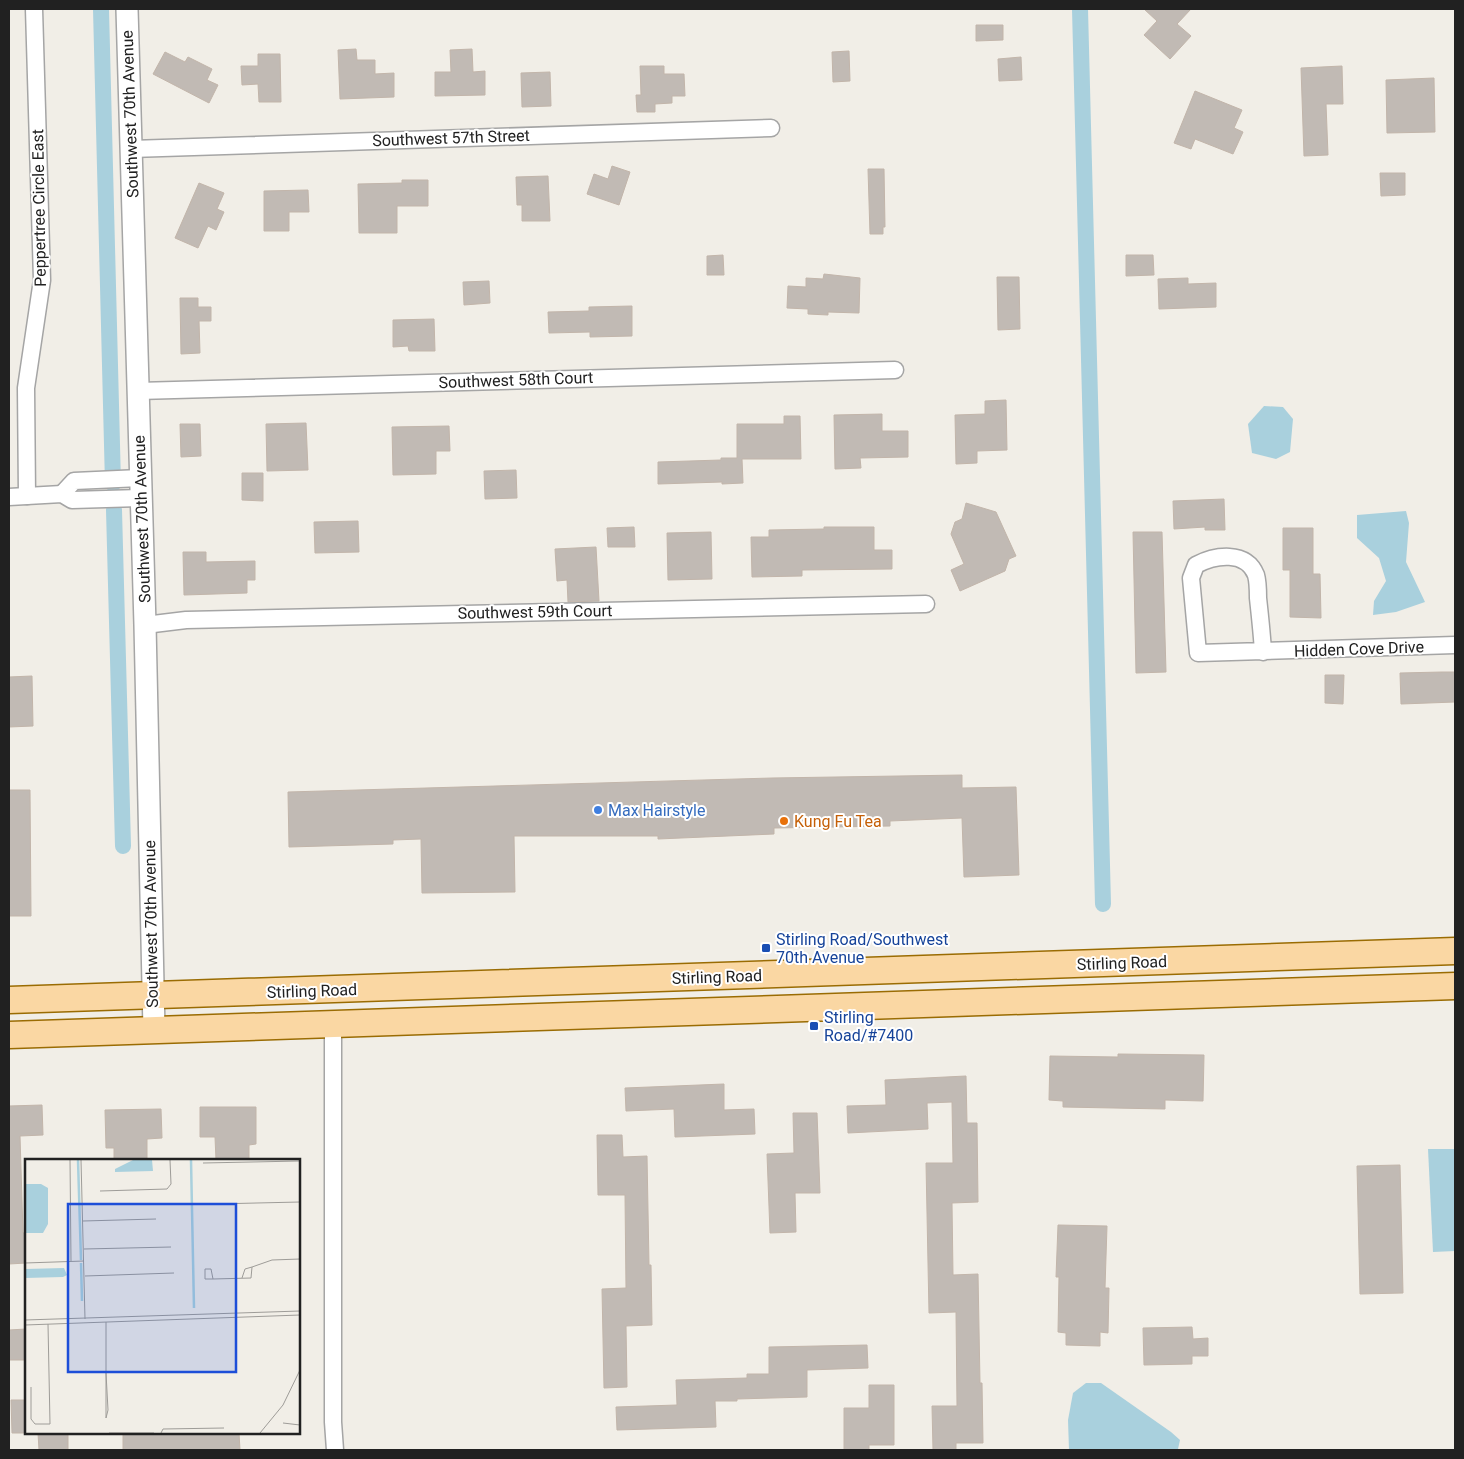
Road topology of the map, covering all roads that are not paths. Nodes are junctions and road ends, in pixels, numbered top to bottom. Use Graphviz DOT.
graph roads {
  1 [pos="34,9"];
  2 [pos="126,9"];
  3 [pos="770,128"];
  4 [pos="131,149"];
  5 [pos="895,370"];
  6 [pos="138,391"];
  7 [pos="140,488"];
  8 [pos="27,496"];
  9 [pos="9,497"];
  10 [pos="926,604"];
  11 [pos="145,625"];
  12 [pos="1455,645"];
  13 [pos="1263,652"];
  14 [pos="1455,951"];
  15 [pos="530,983"];
  16 [pos="1455,986"];
  17 [pos="153,996"];
  18 [pos="9,1000"];
  19 [pos="530,1018"];
  20 [pos="333,1025"];
  21 [pos="154,1030"];
  22 [pos="9,1035"];
  23 [pos="335,1450"];
  1 -- 8 [label="street, Peppertree Circle East"];
  2 -- 4 [label="street, Southwest 70th Avenue"];
  3 -- 4 [label="street, Southwest 57th Street"];
  4 -- 6 [label="street, Southwest 70th Avenue"];
  5 -- 6 [label="street, Southwest 58th Court"];
  6 -- 7 [label="street, Southwest 70th Avenue"];
  7 -- 8 [label="street"];
  7 -- 11 [label="street, Southwest 70th Avenue"];
  8 -- 9 [label="street"];
  10 -- 11 [label="street, Southwest 59th Court"];
  11 -- 17 [label="street, Southwest 70th Avenue"];
  12 -- 13 [label="street, Hidden Cove Drive"];
  13 -- 13 [label="street, Hidden Cove Drive"];
  14 -- 15 [label="main road, Stirling Road"];
  15 -- 17 [label="main road, Stirling Road"];
  15 -- 19 [label="main road"];
  16 -- 19 [label="main road, Stirling Road"];
  17 -- 18 [label="main road, Stirling Road"];
  17 -- 21 [label="street, Southwest 70th Avenue"];
  19 -- 20 [label="main road, Stirling Road"];
  20 -- 21 [label="main road, Stirling Road"];
  20 -- 23 [label="street"];
  21 -- 22 [label="main road, Stirling Road"];
}
